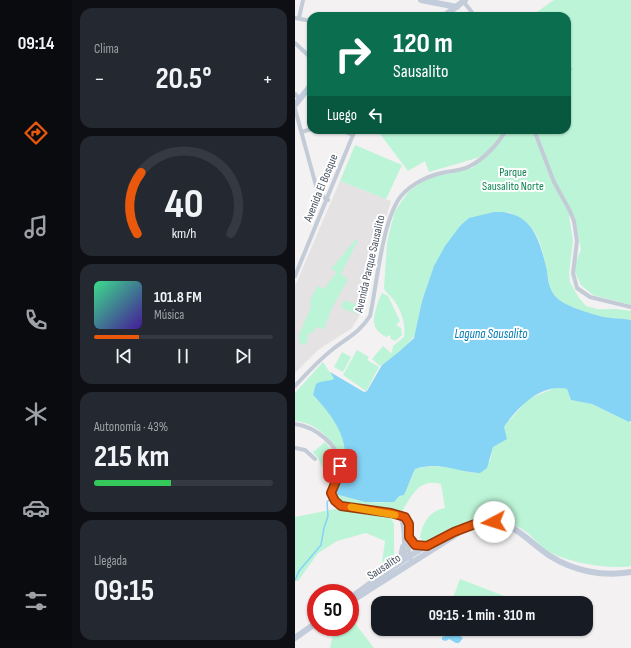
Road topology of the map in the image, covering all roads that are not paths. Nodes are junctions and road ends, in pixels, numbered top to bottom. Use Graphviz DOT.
graph roads {
  1 [pos="303,0"];
  2 [pos="426,0"];
  3 [pos="464,1"];
  4 [pos="457,7"];
  5 [pos="450,12"];
  6 [pos="472,12"];
  7 [pos="297,18"];
  8 [pos="307,20"];
  9 [pos="295,43"];
  10 [pos="307,54"];
  11 [pos="307,88"];
  12 [pos="297,96"];
  13 [pos="295,104"];
  14 [pos="295,109"];
  15 [pos="307,130"];
  16 [pos="302,132"];
  17 [pos="503,134"];
  18 [pos="536,134"];
  19 [pos="353,135"];
  20 [pos="328,200"];
  21 [pos="295,276"];
  22 [pos="631,307"];
  23 [pos="295,386"];
  24 [pos="295,424"];
  25 [pos="295,448"];
  26 [pos="315,459"];
  27 [pos="400,516"];
  28 [pos="464,528"];
  29 [pos="409,537"];
  30 [pos="427,546"];
  31 [pos="403,547"];
  32 [pos="410,559"];
  33 [pos="400,562"];
  34 [pos="631,572"];
  35 [pos="359,592"];
  36 [pos="359,596"];
  37 [pos="307,629"];
  38 [pos="295,638"];
  1 -- 7 [label="street"];
  2 -- 4 [label="main road"];
  3 -- 4 [label="main road"];
  3 -- 6 [label="street"];
  4 -- 5 [label="main road"];
  7 -- 8 [label="street"];
  9 -- 10 [label="street"];
  11 -- 12 [label="main road"];
  12 -- 13 [label="main road"];
  14 -- 16 [label="street"];
  15 -- 16 [label="street"];
  16 -- 20 [label="street"];
  17 -- 23 [label="street, Avenida Parque Sausalito"];
  18 -- 22 [label="street"];
  19 -- 20 [label="street, Avenida El Bosque"];
  20 -- 21 [label="street, Avenida El Bosque"];
  24 -- 27 [label="street"];
  25 -- 26 [label="street"];
  27 -- 29 [label="street, Sausalito"];
  27 -- 31 [label="street, Sausalito"];
  28 -- 30 [label="main road"];
  28 -- 32 [label="main road"];
  28 -- 34 [label="main road"];
  29 -- 30 [label="main road"];
  29 -- 32 [label="street, Sausalito"];
  30 -- 32 [label="main road"];
  31 -- 32 [label="street, Sausalito"];
  31 -- 33 [label="main road"];
  32 -- 33 [label="main road, Sausalito"];
  32 -- 36 [label="main road, Sausalito"];
  33 -- 35 [label="main road, Sausalito"];
  37 -- 38 [label="main road"];
}
